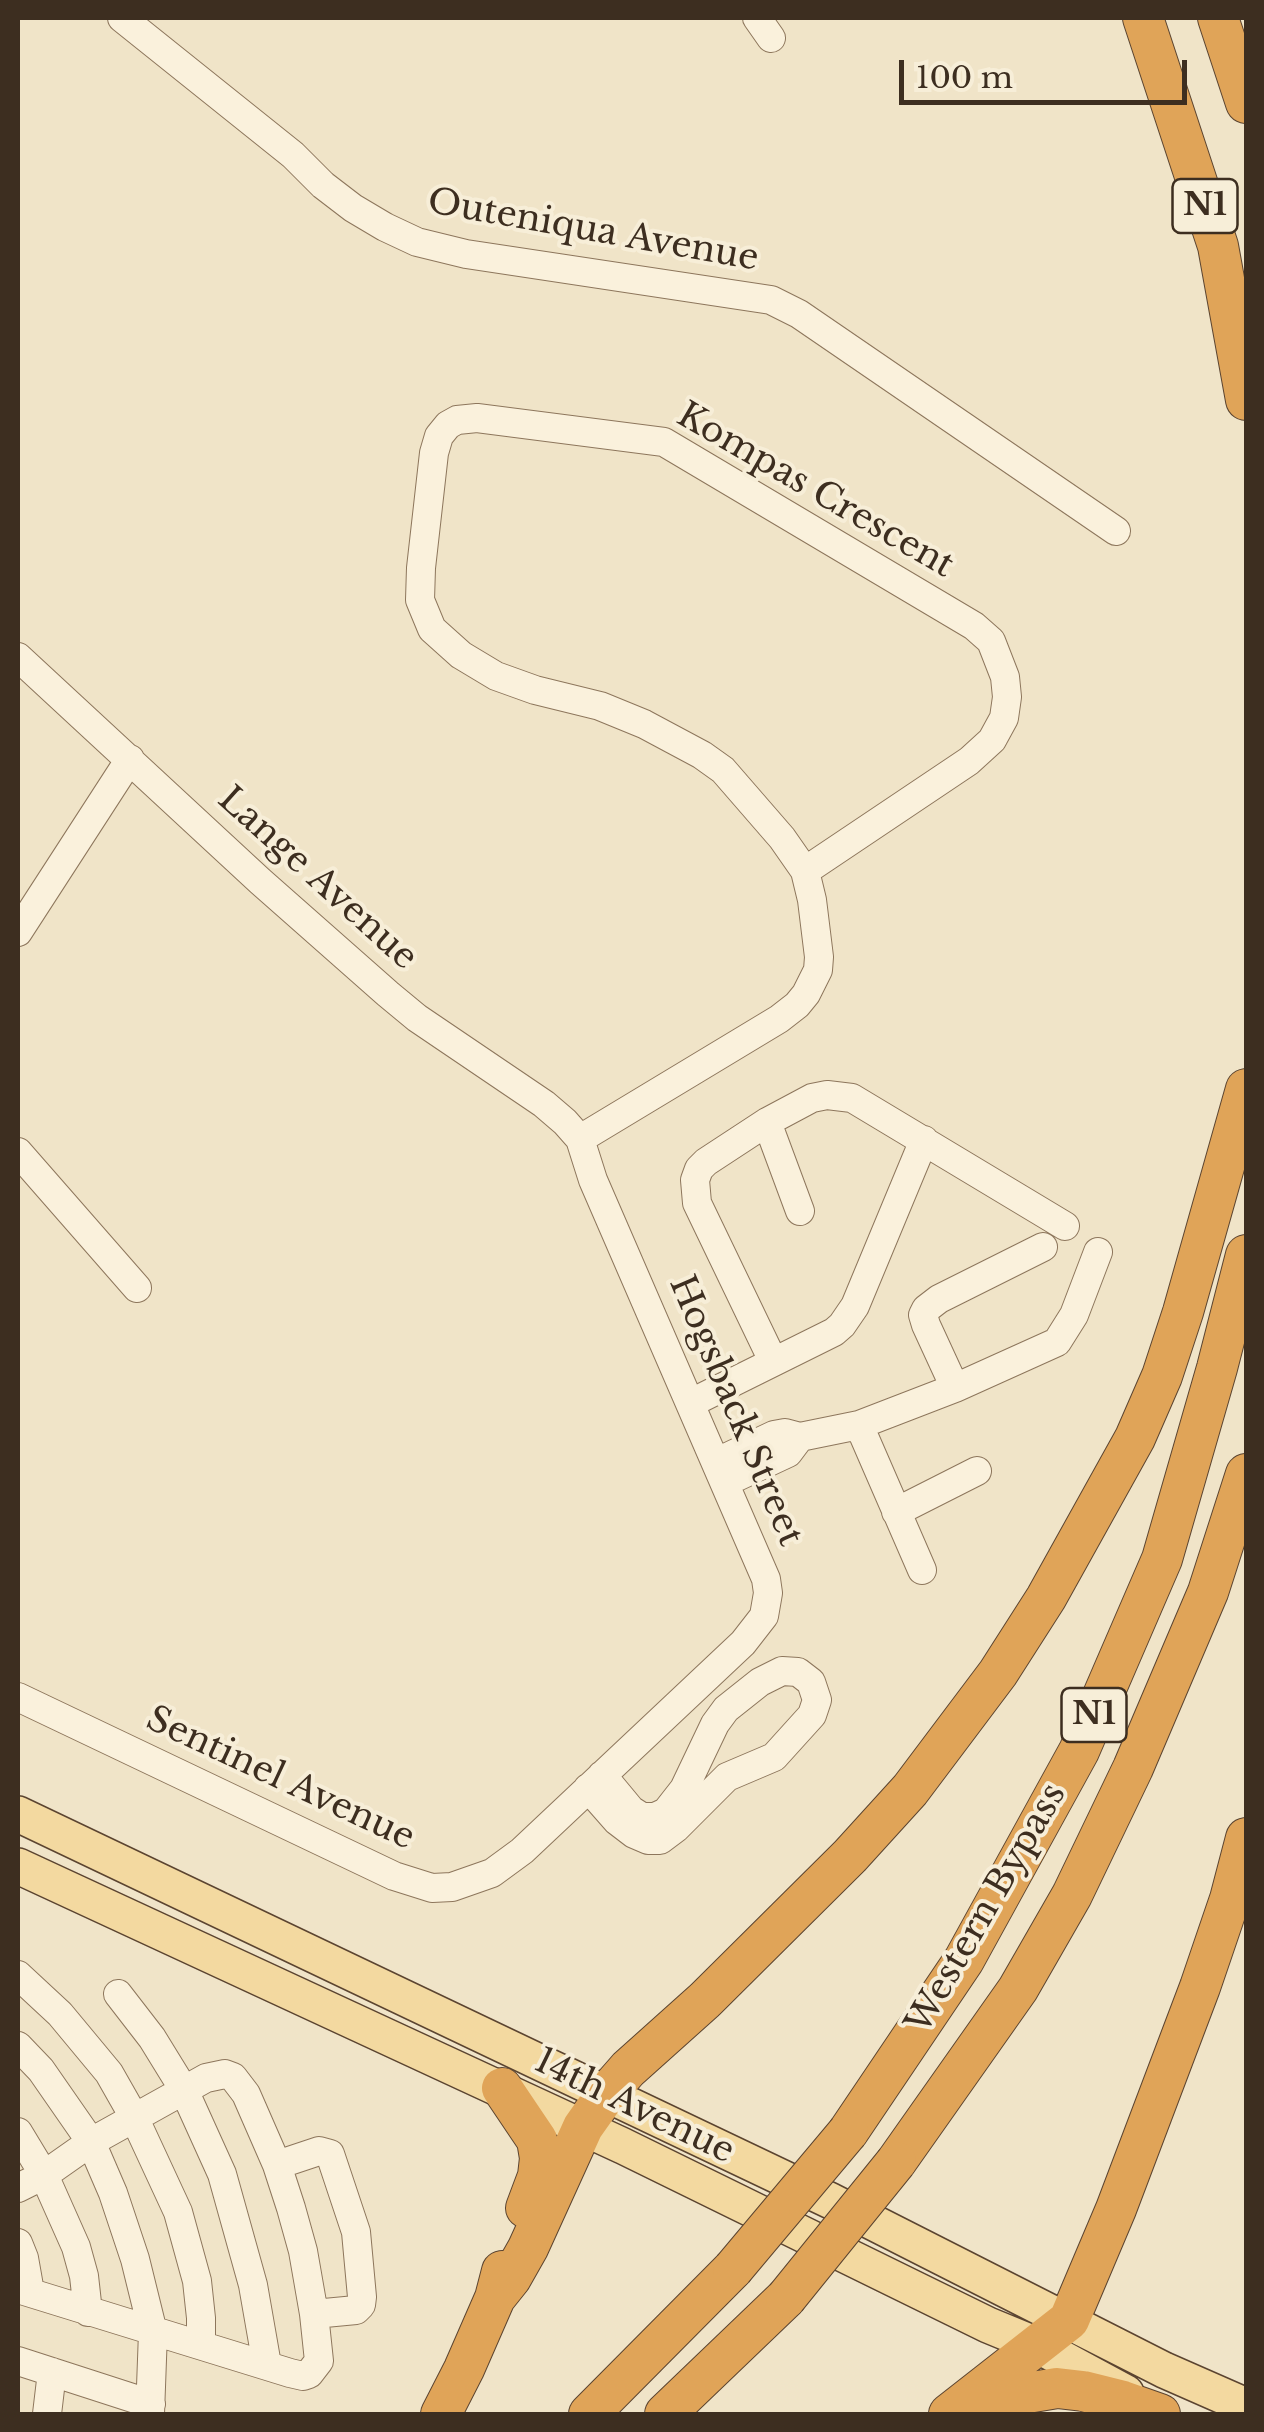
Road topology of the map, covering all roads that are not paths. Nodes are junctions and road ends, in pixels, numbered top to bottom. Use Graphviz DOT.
graph roads {
  1 [pos="122,18"];
  2 [pos="1143,18"];
  3 [pos="1218,18"];
  4 [pos="1246,103"];
  5 [pos="1246,400"];
  6 [pos="1116,531"];
  7 [pos="18,657"];
  8 [pos="130,758"];
  9 [pos="804,872"];
  10 [pos="18,932"];
  11 [pos="1246,1089"];
  12 [pos="768,1122"];
  13 [pos="580,1139"];
  14 [pos="924,1140"];
  15 [pos="18,1152"];
  16 [pos="800,1211"];
  17 [pos="1066,1226"];
  18 [pos="1043,1247"];
  19 [pos="1098,1252"];
  20 [pos="1246,1255"];
  21 [pos="137,1288"];
  22 [pos="773,1361"];
  23 [pos="955,1388"];
  24 [pos="690,1403"];
  25 [pos="859,1425"];
  26 [pos="977,1470"];
  27 [pos="721,1472"];
  28 [pos="1246,1474"];
  29 [pos="896,1512"];
  30 [pos="922,1570"];
  31 [pos="18,1697"];
  32 [pos="595,1782"];
  33 [pos="18,1814"];
  34 [pos="1246,1838"];
  35 [pos="18,1866"];
  36 [pos="18,1975"];
  37 [pos="118,1994"];
  38 [pos="18,2046"];
  39 [pos="502,2088"];
  40 [pos="184,2090"];
  41 [pos="608,2094"];
  42 [pos="134,2117"];
  43 [pos="584,2127"];
  44 [pos="18,2132"];
  45 [pos="91,2142"];
  46 [pos="277,2165"];
  47 [pos="44,2174"];
  48 [pos="18,2188"];
  49 [pos="18,2244"];
  50 [pos="24,2290"];
  51 [pos="494,2298"];
  52 [pos="88,2312"];
  53 [pos="314,2314"];
  54 [pos="1069,2320"];
  55 [pos="154,2332"];
  56 [pos="200,2344"];
  57 [pos="1038,2346"];
  58 [pos="18,2361"];
  59 [pos="267,2365"];
  60 [pos="1164,2370"];
  61 [pos="52,2372"];
  62 [pos="1246,2377"];
  63 [pos="106,2402"];
  64 [pos="1246,2406"];
  65 [pos="150,2409"];
  66 [pos="47,2414"];
  67 [pos="441,2414"];
  68 [pos="589,2414"];
  69 [pos="665,2414"];
  70 [pos="949,2414"];
  71 [pos="974,2414"];
  72 [pos="1163,2414"];
  1 -- 6 [label="street, Outeniqua Avenue"];
  2 -- 5 [label="highway, N1"];
  3 -- 4 [label="highway"];
  7 -- 8 [label="street, Lange Avenue"];
  8 -- 10 [label="street"];
  8 -- 13 [label="street, Lange Avenue"];
  9 -- 9 [label="street, Kompas Crescent"];
  9 -- 13 [label="street, Kompas Crescent"];
  11 -- 41 [label="highway"];
  12 -- 14 [label="street"];
  12 -- 16 [label="street"];
  12 -- 22 [label="street"];
  13 -- 24 [label="street, Hogsback Street"];
  14 -- 17 [label="street"];
  14 -- 22 [label="street"];
  15 -- 21 [label="street"];
  18 -- 23 [label="street"];
  19 -- 23 [label="street"];
  20 -- 68 [label="highway, Western Bypass / N1, bridge"];
  22 -- 24 [label="street"];
  23 -- 25 [label="street"];
  24 -- 27 [label="street, Hogsback Street"];
  25 -- 27 [label="street"];
  25 -- 29 [label="street"];
  26 -- 29 [label="street"];
  27 -- 32 [label="street, Hogsback Street"];
  28 -- 69 [label="highway, Western Bypass / N1, bridge"];
  29 -- 30 [label="street"];
  31 -- 32 [label="street, Sentinel Avenue"];
  32 -- 32 [label="street"];
  33 -- 41 [label="main road, 14th Avenue"];
  34 -- 54 [label="highway"];
  35 -- 39 [label="main road, 14th Avenue"];
  36 -- 42 [label="street"];
  37 -- 40 [label="street"];
  38 -- 45 [label="street"];
  39 -- 43 [label="main road, 14th Avenue"];
  39 -- 51 [label="highway"];
  40 -- 42 [label="street"];
  40 -- 46 [label="street"];
  40 -- 59 [label="street"];
  41 -- 43 [label="highway"];
  41 -- 54 [label="main road, 14th Avenue"];
  42 -- 45 [label="street"];
  42 -- 56 [label="street"];
  43 -- 51 [label="highway"];
  43 -- 57 [label="main road, 14th Avenue"];
  44 -- 47 [label="street"];
  45 -- 47 [label="street"];
  45 -- 55 [label="street"];
  46 -- 53 [label="street"];
  46 -- 53 [label="street"];
  47 -- 48 [label="street"];
  47 -- 52 [label="street"];
  49 -- 50 [label="street"];
  50 -- 52 [label="street"];
  51 -- 67 [label="highway"];
  52 -- 55 [label="street"];
  53 -- 59 [label="street"];
  54 -- 57 [label="highway"];
  54 -- 60 [label="main road, 14th Avenue"];
  55 -- 56 [label="street"];
  55 -- 65 [label="street"];
  56 -- 59 [label="street"];
  57 -- 70 [label="highway"];
  57 -- 72 [label="main road, 14th Avenue"];
  58 -- 61 [label="street"];
  60 -- 62 [label="main road"];
  60 -- 64 [label="main road, 14th Avenue"];
  61 -- 63 [label="street"];
  61 -- 66 [label="street"];
  63 -- 65 [label="street"];
  71 -- 72 [label="highway"];
}
